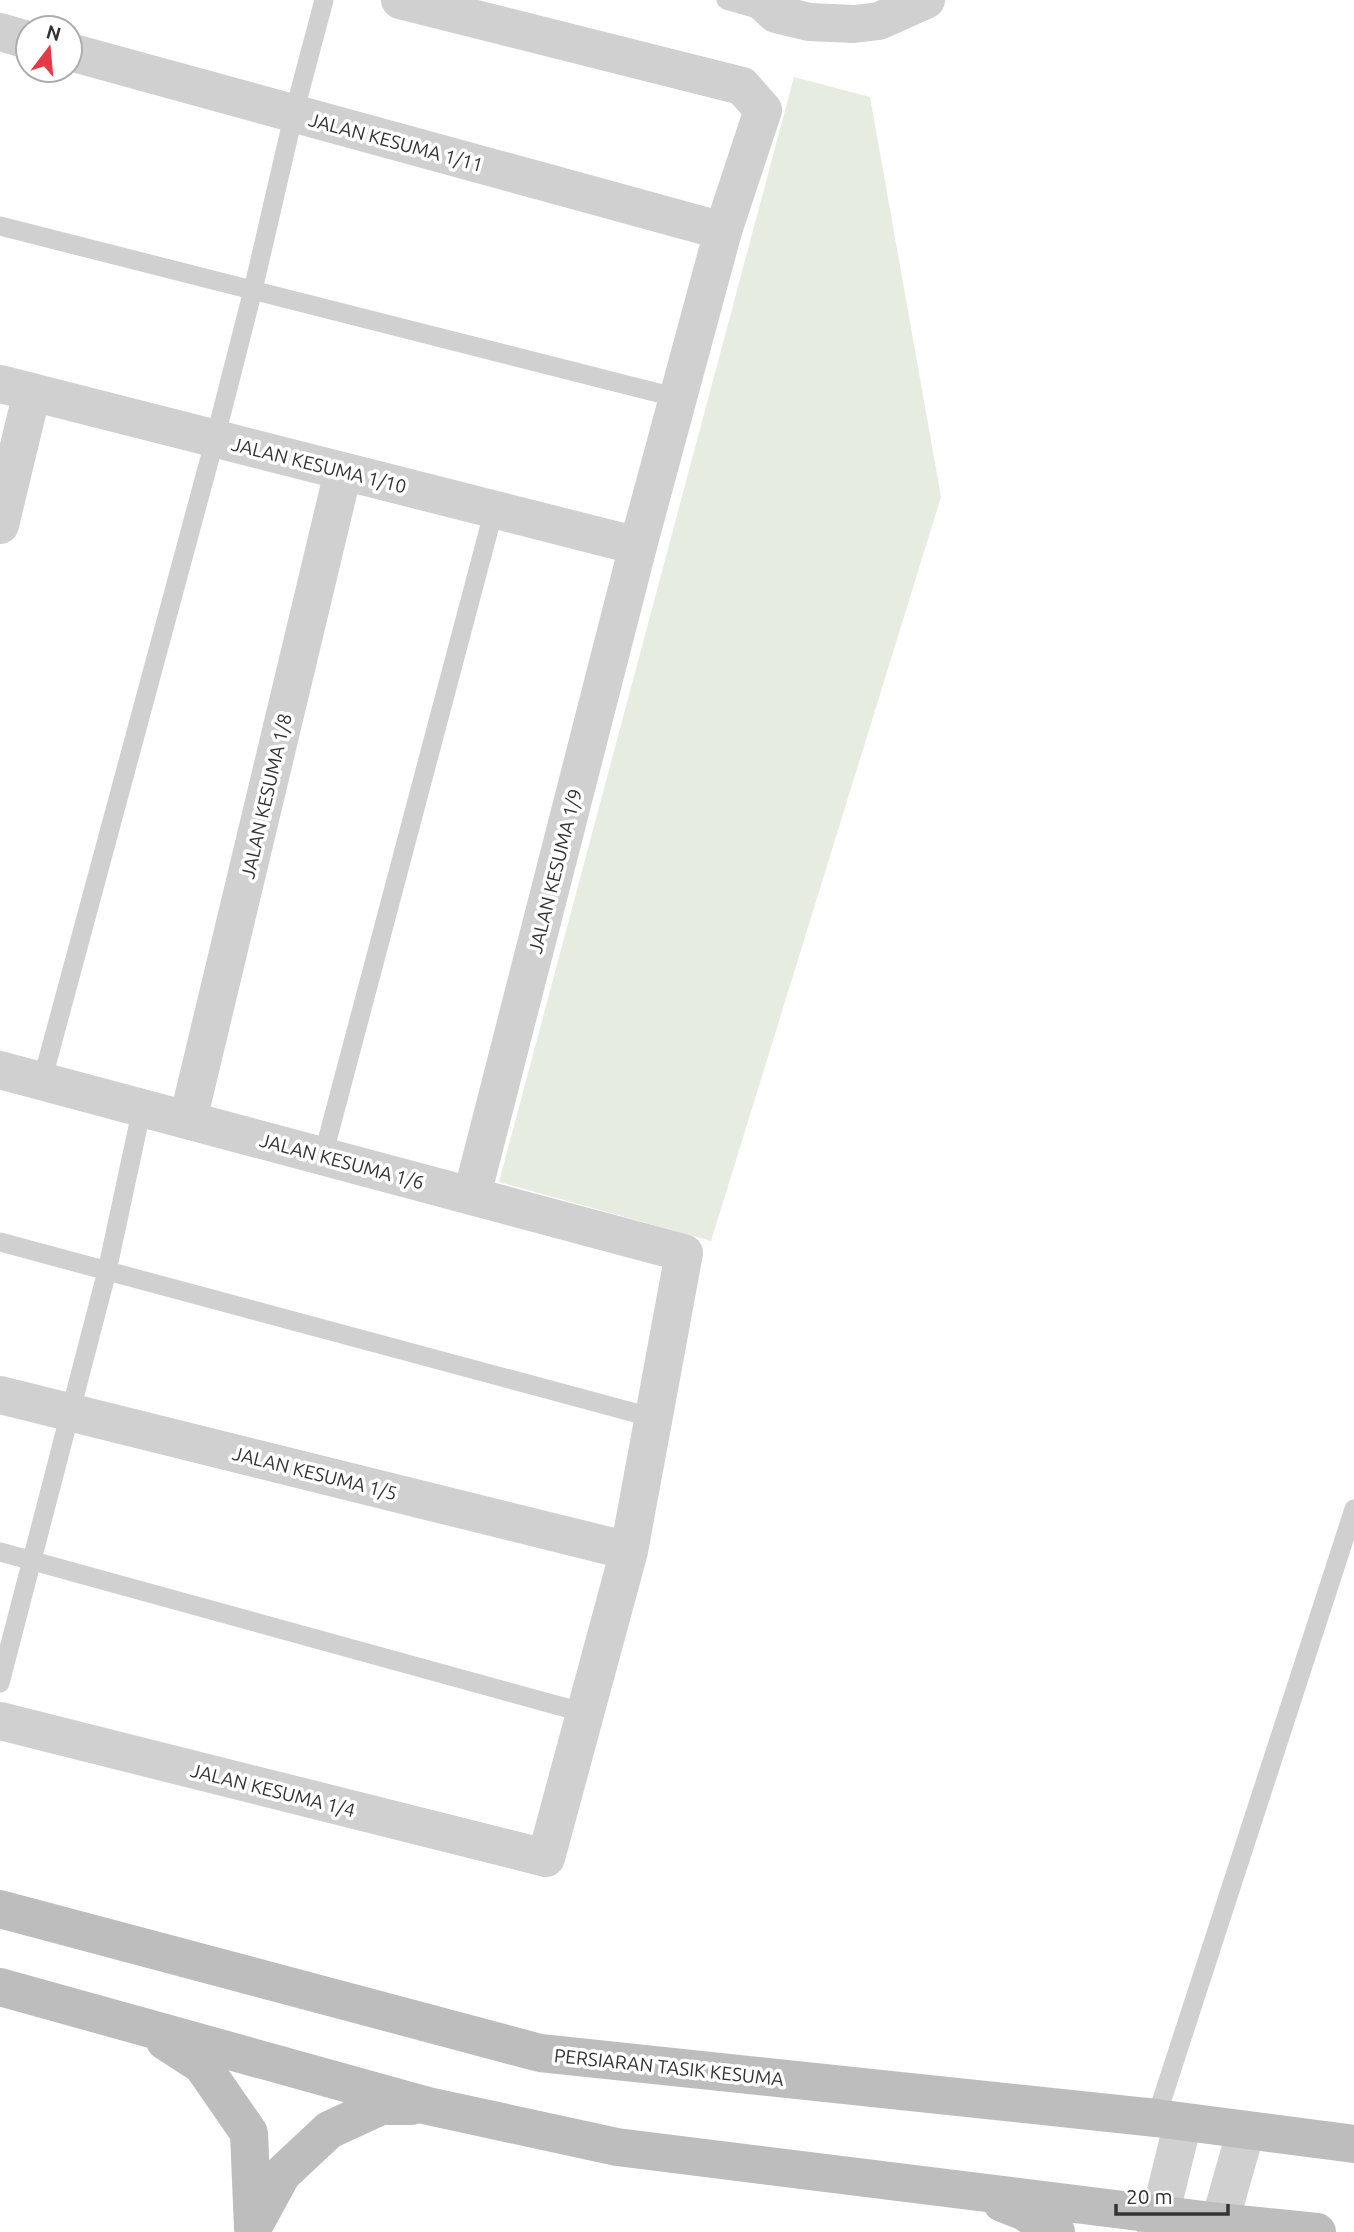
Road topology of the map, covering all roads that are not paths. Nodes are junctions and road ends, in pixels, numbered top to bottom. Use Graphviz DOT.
graph roads {
  1 [pos="324,0"];
  2 [pos="400,0"];
  3 [pos="726,0"];
  4 [pos="926,0"];
  5 [pos="769,7"];
  6 [pos="84,55"];
  7 [pos="294,113"];
  8 [pos="0,226"];
  9 [pos="723,231"];
  10 [pos="253,290"];
  11 [pos="16,388"];
  12 [pos="678,398"];
  13 [pos="215,439"];
  14 [pos="343,471"];
  15 [pos="494,510"];
  16 [pos="0,525"];
  17 [pos="638,547"];
  18 [pos="0,1070"];
  19 [pos="42,1081"];
  20 [pos="142,1108"];
  21 [pos="188,1120"];
  22 [pos="323,1156"];
  23 [pos="472,1195"];
  24 [pos="0,1242"];
  25 [pos="107,1271"];
  26 [pos="0,1395"];
  27 [pos="72,1413"];
  28 [pos="654,1418"];
  29 [pos="1354,1509"];
  30 [pos="629,1551"];
  31 [pos="0,1552"];
  32 [pos="33,1561"];
  33 [pos="0,1683"];
  34 [pos="585,1713"];
  35 [pos="0,1721"];
  36 [pos="0,1909"];
  37 [pos="0,1987"];
  38 [pos="137,2024"];
  39 [pos="428,2106"];
  40 [pos="1170,2120"];
  41 [pos="1246,2130"];
  42 [pos="1354,2144"];
  43 [pos="968,2191"];
  44 [pos="1159,2224"];
  45 [pos="1219,2227"];
  46 [pos="252,2230"];
  47 [pos="1056,2232"];
  48 [pos="1317,2232"];
  1 -- 7 [label="lane"];
  2 -- 9 [label="street, JALAN KESUMA 1/9"];
  3 -- 5 [label="lane"];
  4 -- 5 [label="street"];
  6 -- 7 [label="street, JALAN KESUMA 1/11"];
  7 -- 9 [label="street, JALAN KESUMA 1/11"];
  7 -- 10 [label="lane"];
  8 -- 10 [label="lane"];
  9 -- 12 [label="street, JALAN KESUMA 1/9"];
  10 -- 12 [label="lane"];
  10 -- 13 [label="lane"];
  11 -- 13 [label="street, JALAN KESUMA 1/10"];
  11 -- 16 [label="street"];
  12 -- 17 [label="street, JALAN KESUMA 1/9"];
  13 -- 14 [label="street, JALAN KESUMA 1/10"];
  13 -- 19 [label="lane"];
  14 -- 15 [label="street, JALAN KESUMA 1/10"];
  14 -- 21 [label="street, JALAN KESUMA 1/8"];
  15 -- 17 [label="street, JALAN KESUMA 1/10"];
  15 -- 22 [label="lane"];
  17 -- 23 [label="street, JALAN KESUMA 1/9"];
  18 -- 19 [label="street, JALAN KESUMA 1/6"];
  19 -- 20 [label="street, JALAN KESUMA 1/6"];
  20 -- 21 [label="street, JALAN KESUMA 1/6"];
  20 -- 25 [label="lane"];
  21 -- 22 [label="street, JALAN KESUMA 1/6"];
  22 -- 23 [label="street, JALAN KESUMA 1/6"];
  23 -- 28 [label="street, JALAN KESUMA 1/6"];
  24 -- 25 [label="lane"];
  25 -- 27 [label="lane"];
  25 -- 28 [label="lane"];
  26 -- 27 [label="street, JALAN KESUMA 1/5"];
  27 -- 30 [label="street, JALAN KESUMA 1/5"];
  27 -- 32 [label="lane"];
  28 -- 30 [label="street"];
  29 -- 40 [label="lane"];
  30 -- 34 [label="street"];
  31 -- 32 [label="lane"];
  32 -- 33 [label="lane"];
  32 -- 34 [label="lane"];
  34 -- 35 [label="street, JALAN KESUMA 1/4"];
  36 -- 40 [label="street, PERSIARAN TASIK KESUMA"];
  37 -- 38 [label="street"];
  38 -- 39 [label="street"];
  38 -- 46 [label="street"];
  39 -- 43 [label="street"];
  39 -- 46 [label="street"];
  40 -- 41 [label="street, PERSIARAN TASIK KESUMA"];
  40 -- 44 [label="street"];
  41 -- 42 [label="street, PERSIARAN TASIK KESUMA"];
  41 -- 45 [label="street"];
  43 -- 44 [label="street"];
  43 -- 47 [label="street"];
  44 -- 45 [label="street"];
  45 -- 48 [label="street"];
}
